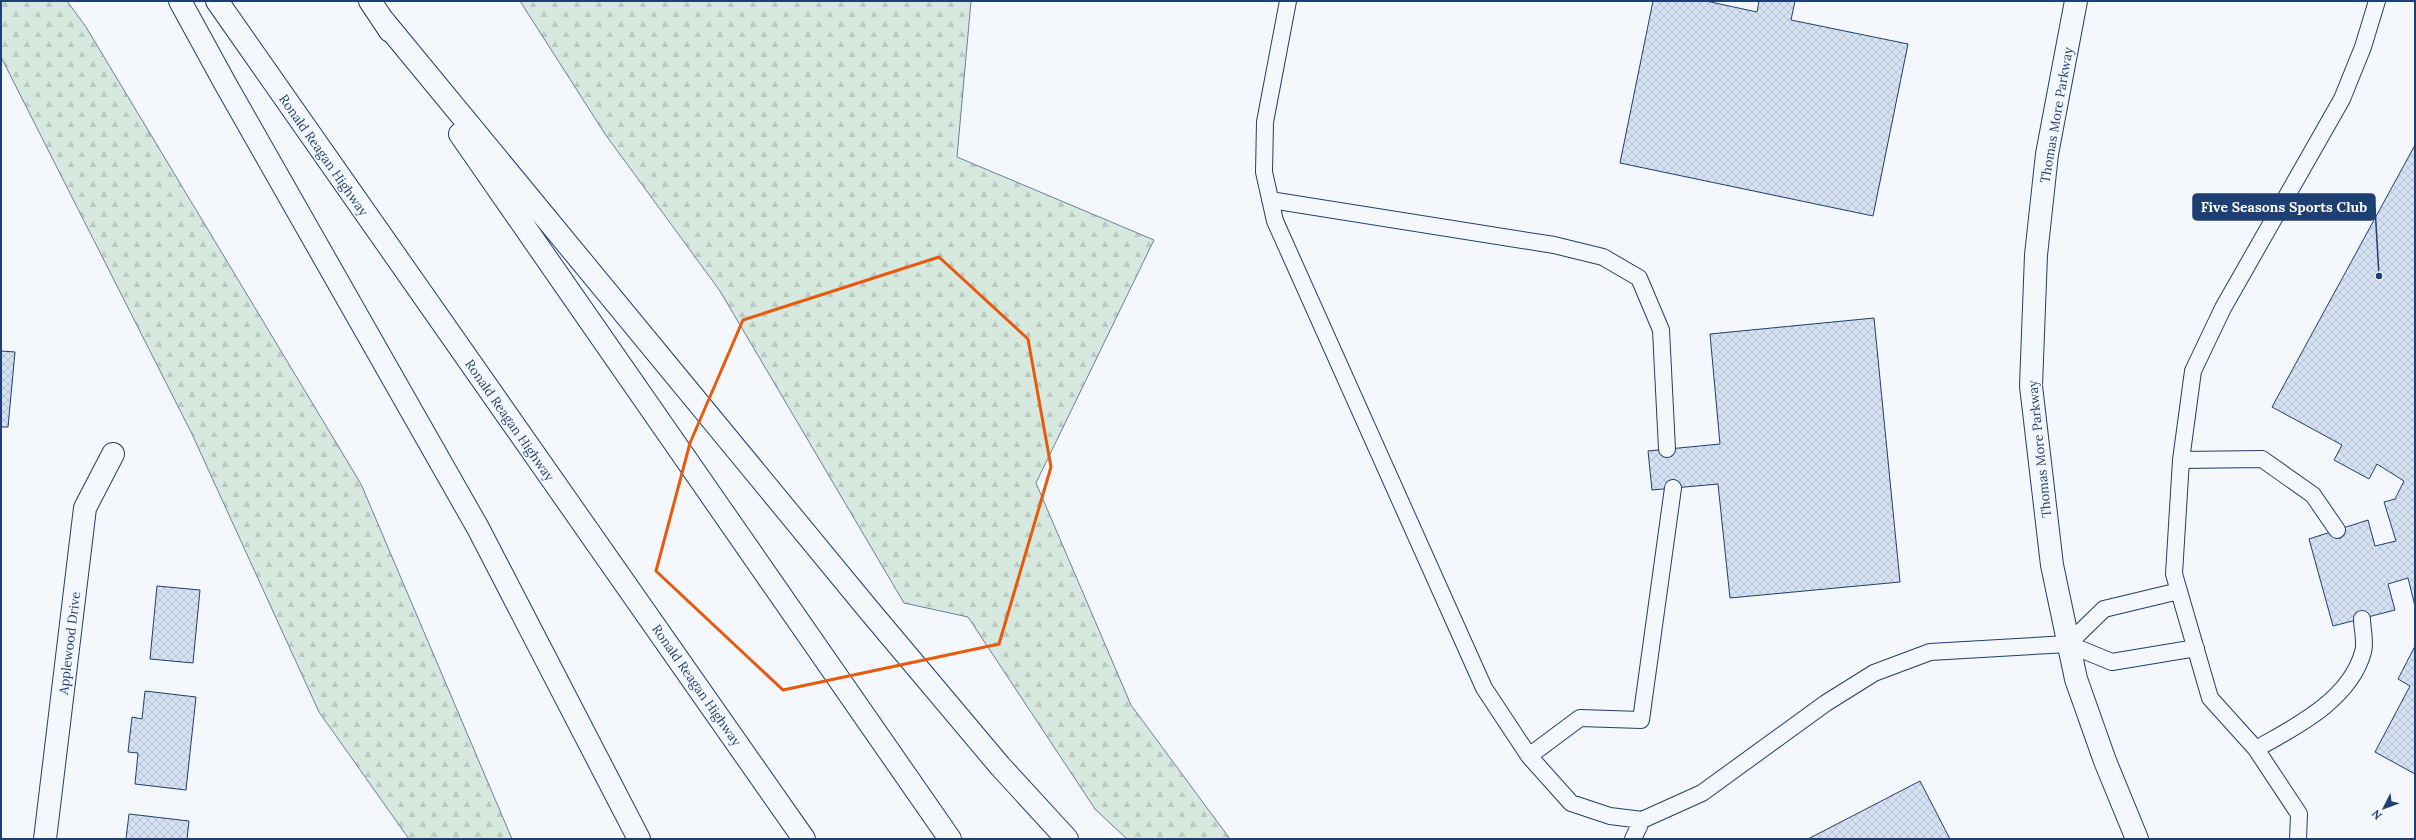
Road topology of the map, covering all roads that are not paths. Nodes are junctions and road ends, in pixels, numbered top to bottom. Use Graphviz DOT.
graph roads {
  1 [pos="180,1"];
  2 [pos="217,1"];
  3 [pos="370,1"];
  4 [pos="1288,1"];
  5 [pos="2076,1"];
  6 [pos="2377,1"];
  7 [pos="382,19"];
  8 [pos="1270,200"];
  9 [pos="1667,449"];
  10 [pos="113,454"];
  11 [pos="2182,460"];
  12 [pos="1673,488"];
  13 [pos="2337,530"];
  14 [pos="2179,591"];
  15 [pos="2362,619"];
  16 [pos="2068,644"];
  17 [pos="2196,648"];
  18 [pos="2256,749"];
  19 [pos="1529,756"];
  20 [pos="1642,820"];
  21 [pos="45,839"];
  22 [pos="639,839"];
  23 [pos="804,839"];
  24 [pos="950,839"];
  25 [pos="1067,839"];
  26 [pos="1633,839"];
  27 [pos="2137,839"];
  28 [pos="2298,839"];
  1 -- 22 [label="main road"];
  2 -- 23 [label="main road, Ronald Reagan Highway"];
  3 -- 7 [label="main road"];
  4 -- 8 [label="lane"];
  5 -- 16 [label="main road, Thomas More Parkway"];
  6 -- 11 [label="lane"];
  7 -- 24 [label="main road"];
  7 -- 25 [label="main road"];
  8 -- 9 [label="lane"];
  8 -- 19 [label="lane"];
  10 -- 21 [label="main road, Applewood Drive"];
  11 -- 13 [label="lane"];
  11 -- 14 [label="lane"];
  12 -- 19 [label="lane"];
  14 -- 16 [label="lane"];
  14 -- 17 [label="lane"];
  15 -- 18 [label="lane"];
  16 -- 17 [label="lane"];
  16 -- 20 [label="lane"];
  16 -- 27 [label="main road, Thomas More Parkway"];
  17 -- 18 [label="lane"];
  18 -- 28 [label="lane"];
  19 -- 20 [label="lane"];
  20 -- 26 [label="lane"];
}
